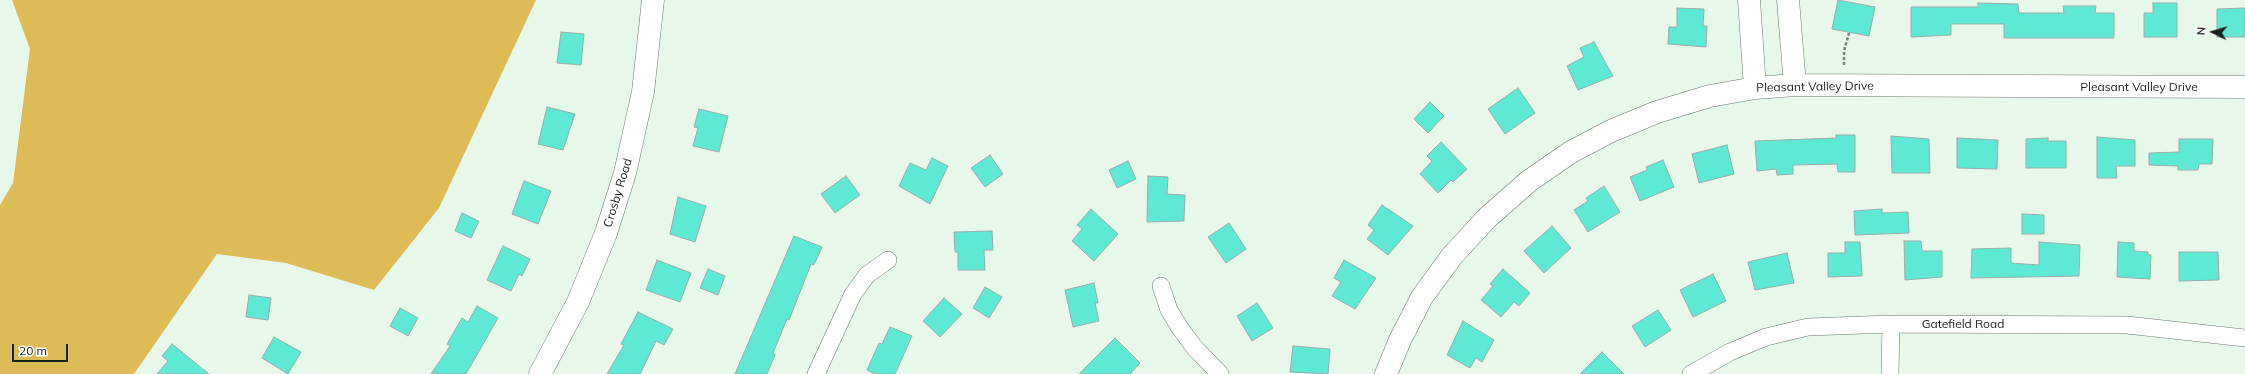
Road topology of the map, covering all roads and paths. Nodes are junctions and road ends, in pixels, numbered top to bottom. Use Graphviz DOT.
graph roads {
  1 [pos="653,0"];
  2 [pos="1750,0"];
  3 [pos="1788,0"];
  4 [pos="1849,33"];
  5 [pos="1844,65"];
  6 [pos="1794,85"];
  7 [pos="2245,87"];
  8 [pos="1755,88"];
  9 [pos="888,260"];
  10 [pos="1161,286"];
  11 [pos="1891,324"];
  12 [pos="2245,338"];
  13 [pos="540,374"];
  14 [pos="816,374"];
  15 [pos="1220,374"];
  16 [pos="1386,374"];
  17 [pos="1691,374"];
  18 [pos="1890,374"];
  1 -- 13 [label="street, Crosby Road"];
  2 -- 8 [label="street"];
  3 -- 6 [label="street"];
  4 -- 5 [label="path"];
  6 -- 7 [label="street, Pleasant Valley Drive"];
  6 -- 8 [label="street, Pleasant Valley Drive"];
  8 -- 16 [label="street, Pleasant Valley Drive"];
  9 -- 14 [label="street"];
  10 -- 15 [label="street"];
  11 -- 12 [label="street, Gatefield Road"];
  11 -- 17 [label="street, Gatefield Road"];
  11 -- 18 [label="street"];
}
